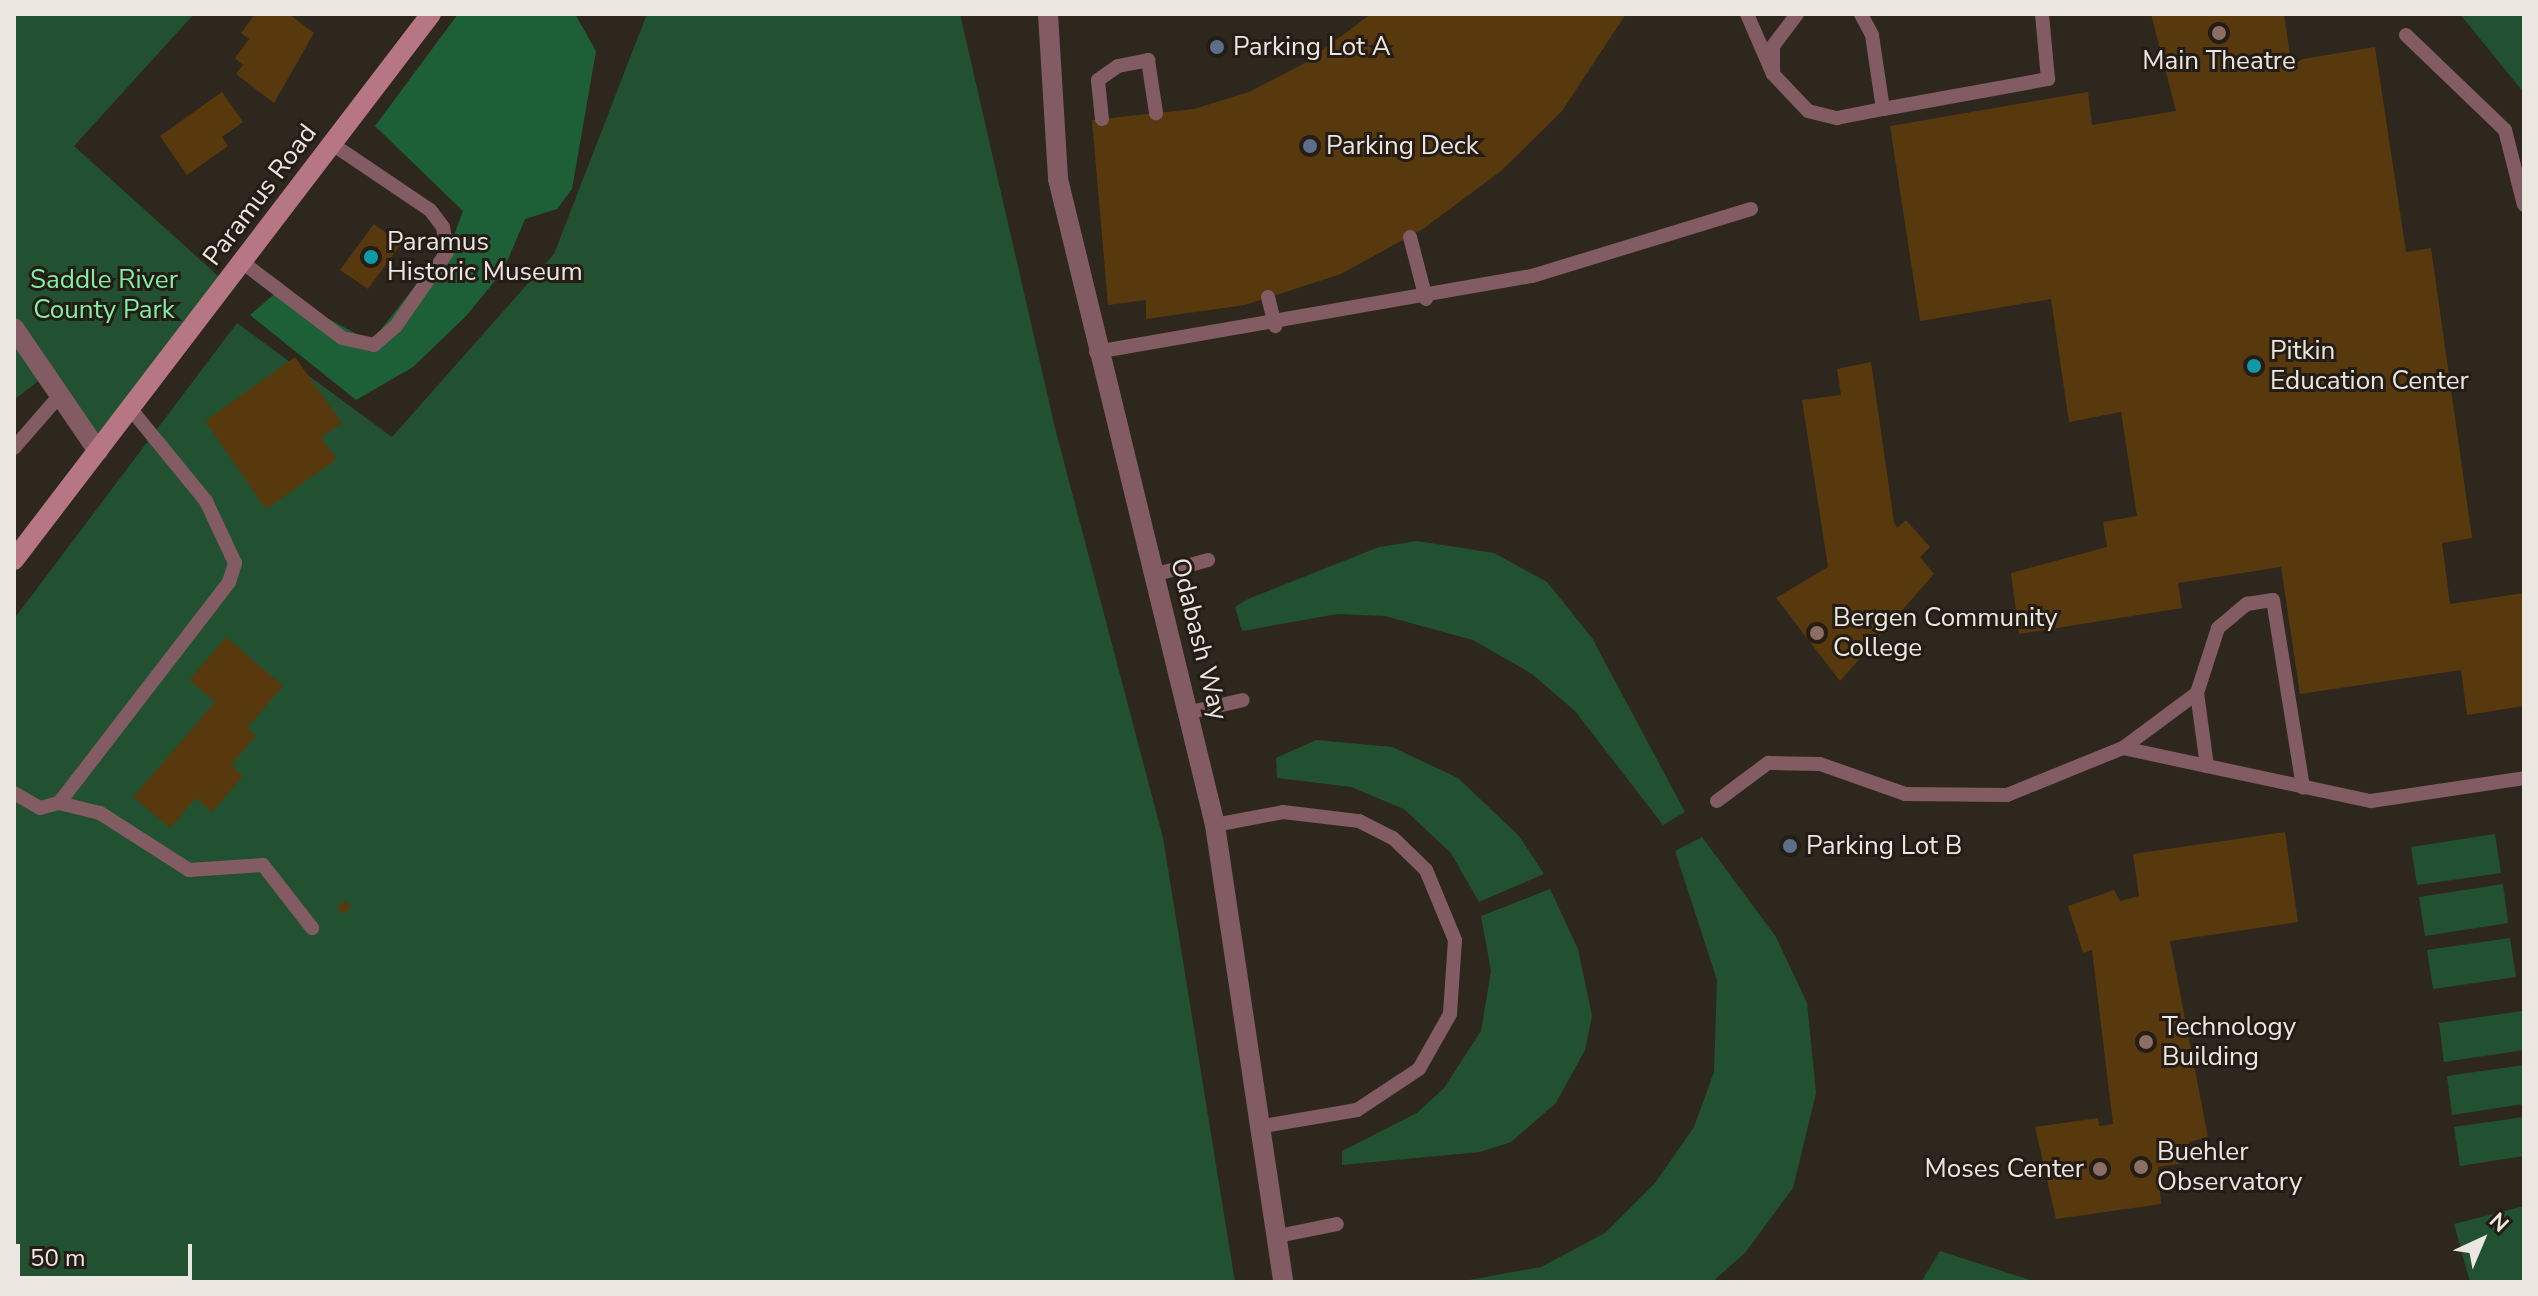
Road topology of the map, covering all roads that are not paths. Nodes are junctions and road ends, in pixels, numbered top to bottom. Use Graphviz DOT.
graph roads {
  1 [pos="431,14"];
  2 [pos="1045,14"];
  3 [pos="1747,14"];
  4 [pos="1797,14"];
  5 [pos="1861,14"];
  6 [pos="2042,14"];
  7 [pos="2406,35"];
  8 [pos="1773,74"];
  9 [pos="1883,109"];
  10 [pos="1156,113"];
  11 [pos="1102,119"];
  12 [pos="332,144"];
  13 [pos="2524,205"];
  14 [pos="1751,209"];
  15 [pos="1410,237"];
  16 [pos="242,262"];
  17 [pos="1268,297"];
  18 [pos="1426,299"];
  19 [pos="1275,326"];
  20 [pos="14,328"];
  21 [pos="1096,352"];
  22 [pos="60,395"];
  23 [pos="130,408"];
  24 [pos="14,448"];
  25 [pos="98,451"];
  26 [pos="14,560"];
  27 [pos="1208,560"];
  28 [pos="1157,574"];
  29 [pos="2197,693"];
  30 [pos="1243,700"];
  31 [pos="1191,712"];
  32 [pos="2123,748"];
  33 [pos="2207,766"];
  34 [pos="2524,779"];
  35 [pos="2303,788"];
  36 [pos="14,793"];
  37 [pos="1717,801"];
  38 [pos="59,803"];
  39 [pos="1215,825"];
  40 [pos="312,928"];
  41 [pos="1263,1126"];
  42 [pos="1337,1224"];
  43 [pos="1278,1236"];
  44 [pos="1283,1282"];
  1 -- 12 [label="main road, Paramus Road"];
  2 -- 21 [label="street, Odabash Way"];
  3 -- 8 [label="lane"];
  4 -- 8 [label="lane"];
  5 -- 9 [label="lane"];
  6 -- 9 [label="lane"];
  7 -- 13 [label="lane"];
  8 -- 9 [label="lane"];
  10 -- 11 [label="lane"];
  12 -- 16 [label="main road, Paramus Road"];
  12 -- 16 [label="lane"];
  14 -- 18 [label="lane"];
  15 -- 18 [label="lane"];
  16 -- 23 [label="main road, Paramus Road"];
  17 -- 19 [label="lane"];
  18 -- 19 [label="lane"];
  19 -- 21 [label="lane"];
  20 -- 22 [label="street"];
  21 -- 28 [label="street, Odabash Way"];
  22 -- 24 [label="lane"];
  22 -- 25 [label="street"];
  23 -- 25 [label="main road, Paramus Road"];
  23 -- 38 [label="lane"];
  25 -- 26 [label="main road, Paramus Road"];
  27 -- 28 [label="lane"];
  28 -- 31 [label="street, Odabash Way"];
  29 -- 32 [label="lane"];
  29 -- 33 [label="lane"];
  29 -- 35 [label="lane"];
  30 -- 31 [label="lane"];
  31 -- 39 [label="street, Odabash Way"];
  32 -- 33 [label="lane"];
  32 -- 37 [label="lane"];
  33 -- 35 [label="lane"];
  34 -- 35 [label="lane"];
  36 -- 38 [label="lane"];
  38 -- 40 [label="lane"];
  39 -- 41 [label="street, Odabash Way"];
  39 -- 41 [label="lane"];
  41 -- 43 [label="street, Odabash Way"];
  42 -- 43 [label="lane"];
  43 -- 44 [label="street, Odabash Way"];
}
